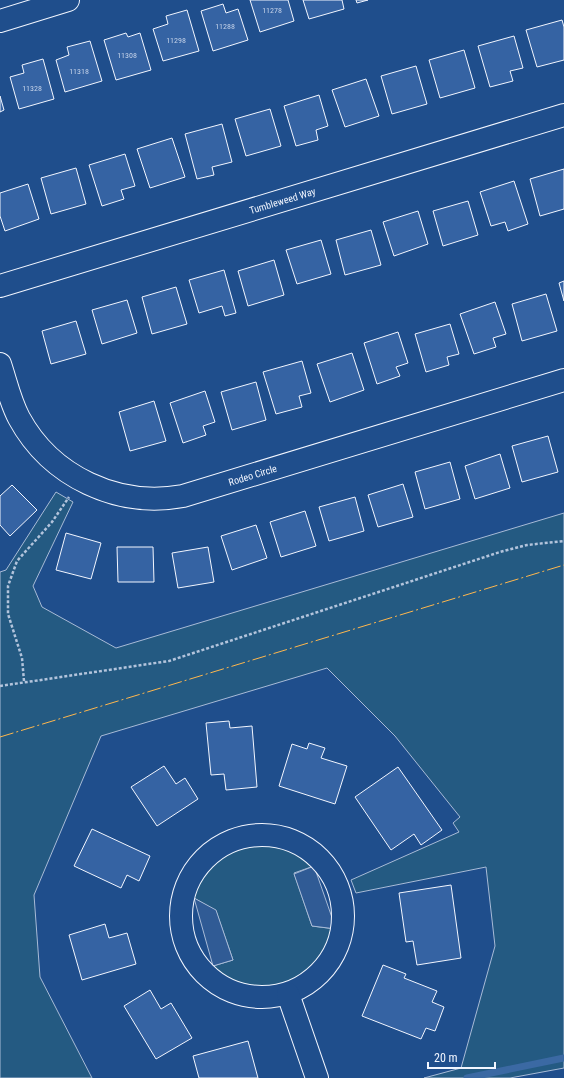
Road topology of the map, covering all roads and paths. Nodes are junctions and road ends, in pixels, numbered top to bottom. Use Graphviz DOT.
graph roads {
  1 [pos="68,0"];
  2 [pos="0,21"];
  3 [pos="564,115"];
  4 [pos="0,286"];
  5 [pos="0,364"];
  6 [pos="564,380"];
  7 [pos="69,497"];
  8 [pos="564,541"];
  9 [pos="24,681"];
  10 [pos="0,686"];
  11 [pos="288,994"];
  12 [pos="317,1078"];
  1 -- 2 [label="street"];
  3 -- 4 [label="street, Tumbleweed Way"];
  5 -- 6 [label="street, Rodeo Circle"];
  7 -- 9 [label="path"];
  8 -- 9 [label="path"];
  9 -- 10 [label="path"];
  11 -- 11 [label="street"];
  11 -- 12 [label="street"];
}
